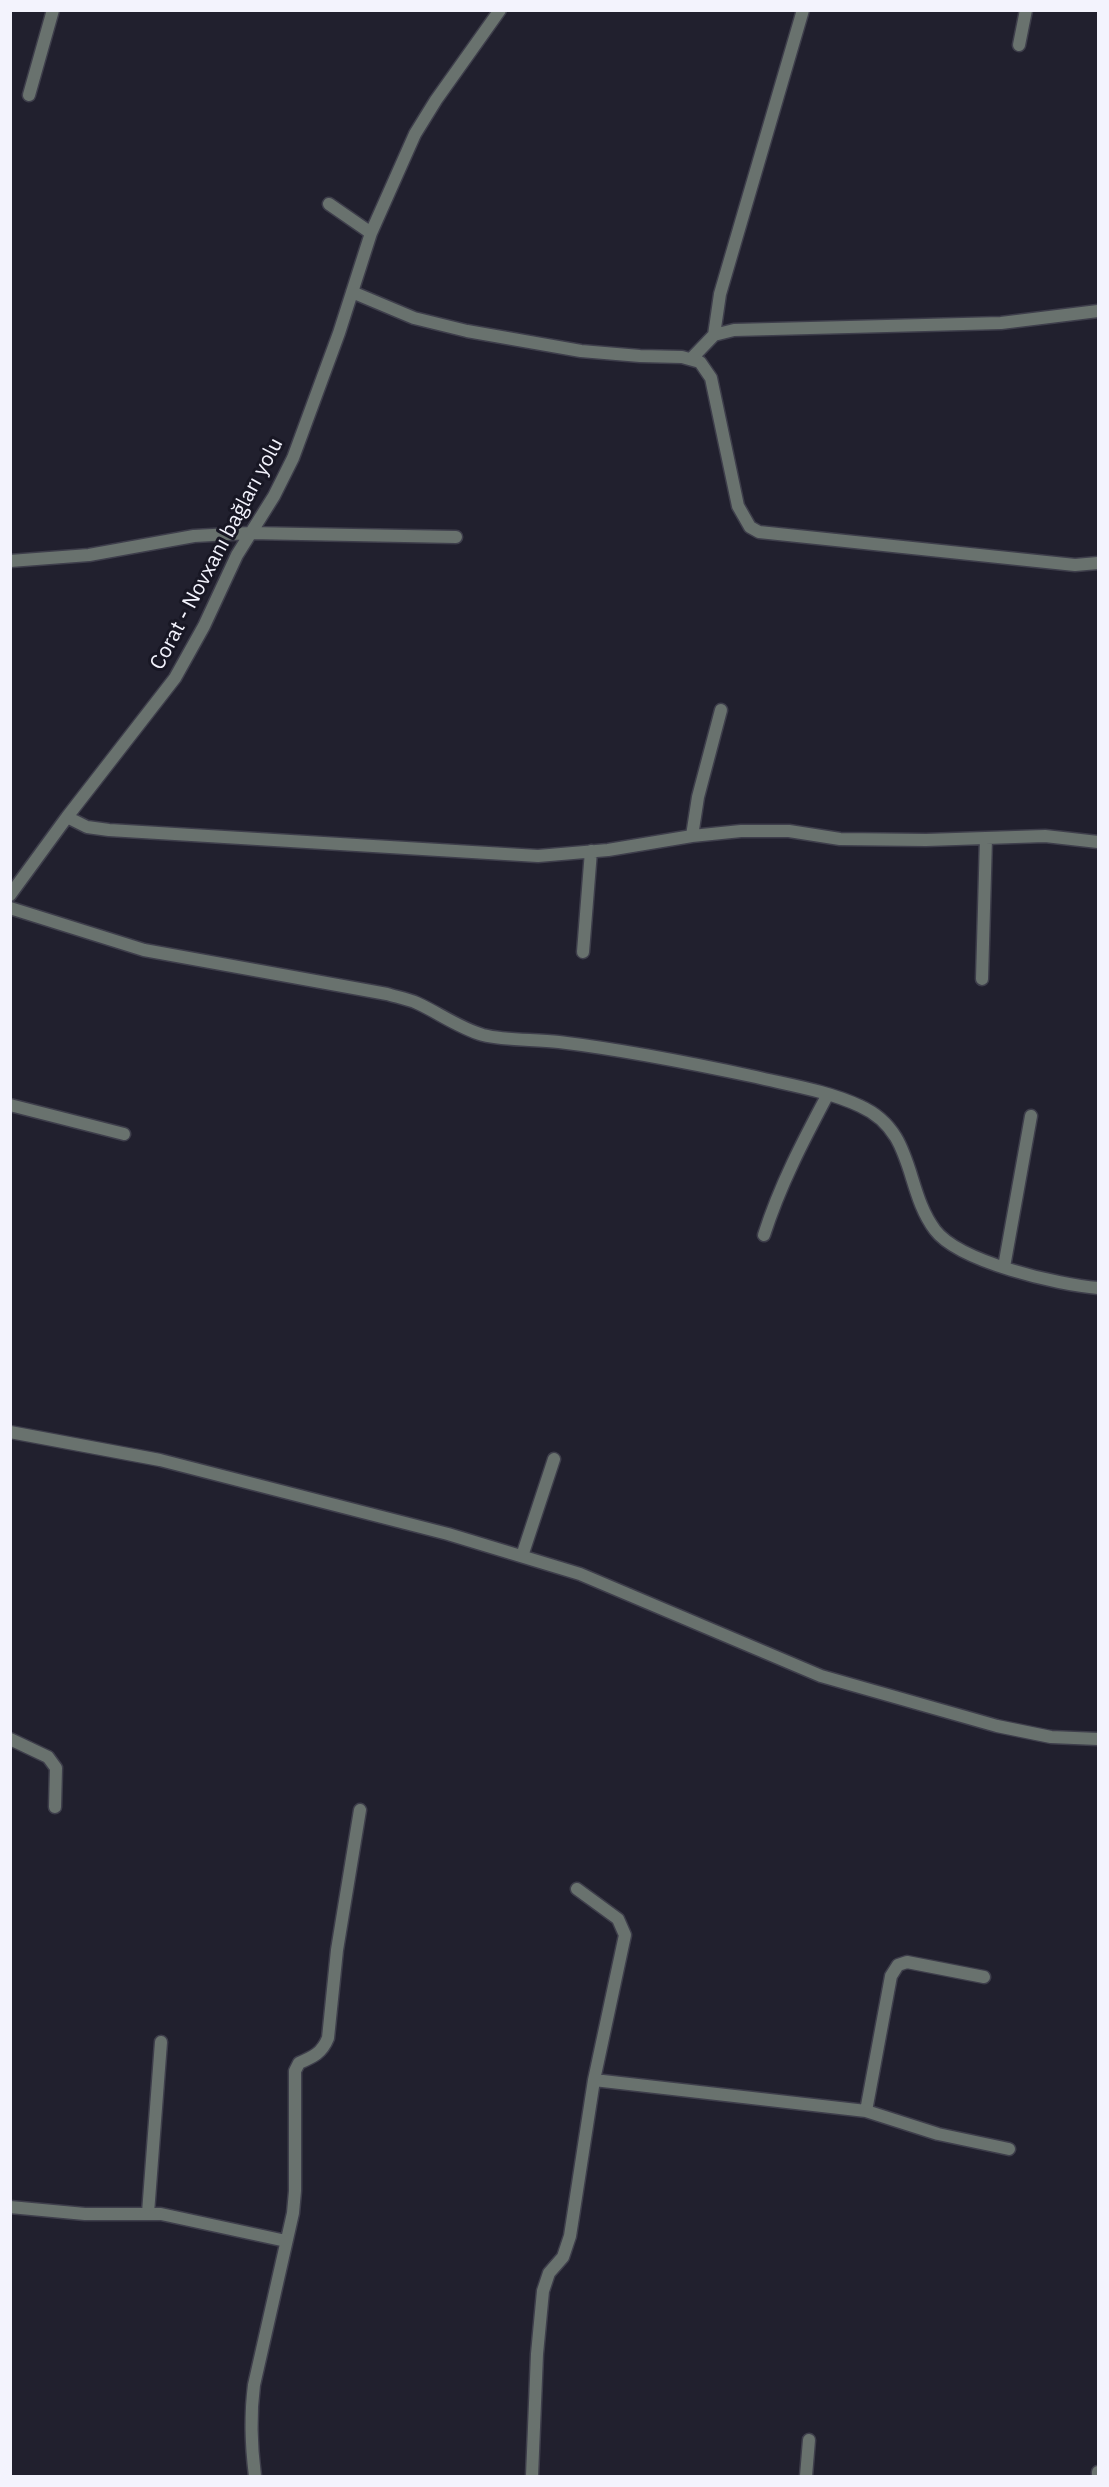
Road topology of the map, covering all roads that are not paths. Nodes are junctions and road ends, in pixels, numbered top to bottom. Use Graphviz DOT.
graph roads {
  1 [pos="53,10"];
  2 [pos="500,10"];
  3 [pos="803,10"];
  4 [pos="1026,10"];
  5 [pos="1019,45"];
  6 [pos="29,95"];
  7 [pos="329,204"];
  8 [pos="370,233"];
  9 [pos="352,292"];
  10 [pos="1098,310"];
  11 [pos="714,334"];
  12 [pos="692,359"];
  13 [pos="250,533"];
  14 [pos="456,537"];
  15 [pos="10,561"];
  16 [pos="1098,562"];
  17 [pos="721,710"];
  18 [pos="67,817"];
  19 [pos="692,836"];
  20 [pos="986,838"];
  21 [pos="1098,842"];
  22 [pos="591,851"];
  23 [pos="10,895"];
  24 [pos="10,908"];
  25 [pos="583,952"];
  26 [pos="982,979"];
  27 [pos="828,1095"];
  28 [pos="10,1105"];
  29 [pos="1031,1116"];
  30 [pos="124,1134"];
  31 [pos="764,1235"];
  32 [pos="1004,1267"];
  33 [pos="1098,1288"];
  34 [pos="10,1432"];
  35 [pos="554,1459"];
  36 [pos="522,1556"];
  37 [pos="10,1740"];
  38 [pos="1098,1740"];
  39 [pos="56,1807"];
  40 [pos="360,1810"];
  41 [pos="578,1888"];
  42 [pos="984,1977"];
  43 [pos="161,2042"];
  44 [pos="594,2080"];
  45 [pos="866,2111"];
  46 [pos="1009,2150"];
  47 [pos="10,2207"];
  48 [pos="148,2213"];
  49 [pos="286,2241"];
  50 [pos="809,2440"];
  51 [pos="255,2476"];
  52 [pos="532,2476"];
  53 [pos="806,2476"];
  1 -- 6 [label="street"];
  2 -- 8 [label="street, Corat - Novxanı bağları yolu"];
  3 -- 11 [label="street"];
  4 -- 5 [label="street"];
  7 -- 8 [label="street"];
  8 -- 9 [label="street, Corat - Novxanı bağları yolu"];
  9 -- 12 [label="street"];
  9 -- 13 [label="street, Corat - Novxanı bağları yolu"];
  10 -- 11 [label="street"];
  11 -- 12 [label="street"];
  12 -- 16 [label="street"];
  13 -- 14 [label="street"];
  13 -- 15 [label="street"];
  13 -- 18 [label="street, Corat - Novxanı bağları yolu"];
  17 -- 19 [label="street"];
  18 -- 22 [label="street"];
  18 -- 23 [label="street, Corat - Novxanı bağları yolu"];
  19 -- 20 [label="street"];
  19 -- 22 [label="street"];
  20 -- 21 [label="street"];
  20 -- 26 [label="street"];
  22 -- 25 [label="street"];
  24 -- 27 [label="street"];
  27 -- 31 [label="street"];
  27 -- 32 [label="street"];
  28 -- 30 [label="street"];
  29 -- 32 [label="street"];
  32 -- 33 [label="street"];
  34 -- 36 [label="street"];
  35 -- 36 [label="street"];
  36 -- 38 [label="street"];
  37 -- 39 [label="street"];
  40 -- 49 [label="street"];
  41 -- 44 [label="street"];
  42 -- 45 [label="street"];
  43 -- 48 [label="street"];
  44 -- 45 [label="street"];
  44 -- 52 [label="street"];
  45 -- 46 [label="street"];
  47 -- 48 [label="street"];
  48 -- 49 [label="street"];
  49 -- 51 [label="street"];
  50 -- 53 [label="street"];
}
